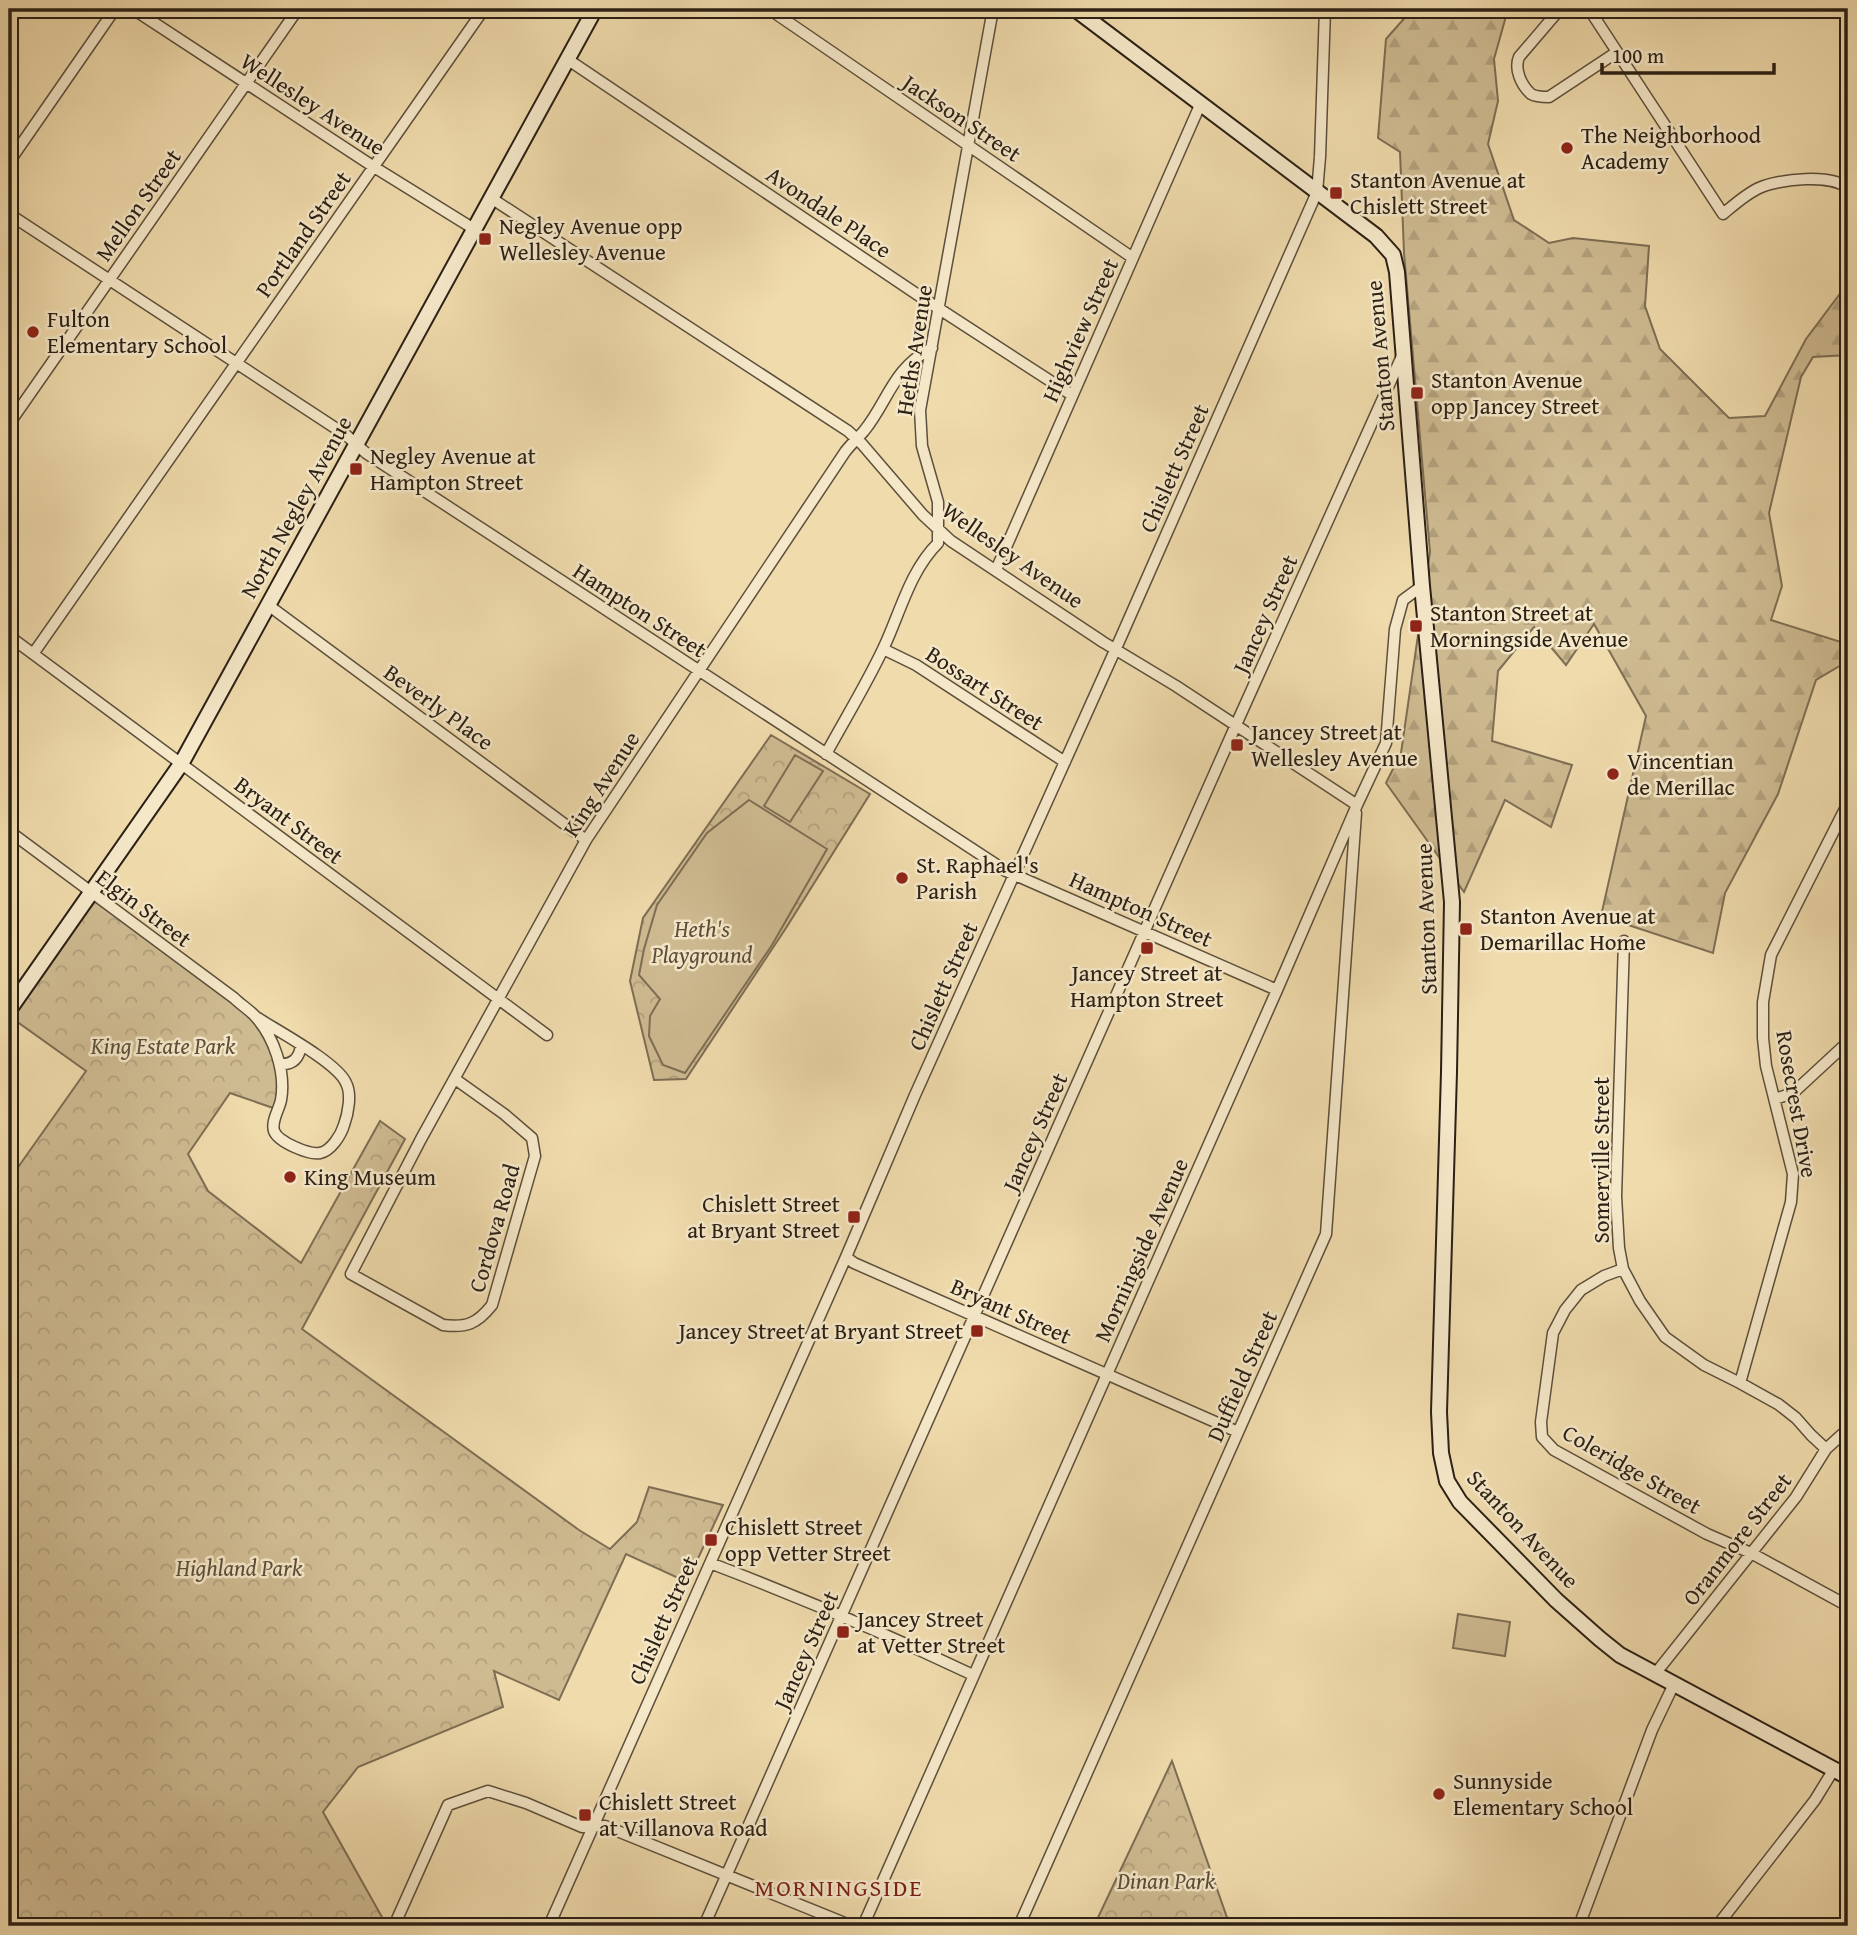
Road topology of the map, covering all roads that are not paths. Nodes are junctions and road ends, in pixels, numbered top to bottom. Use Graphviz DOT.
graph roads {
  1 [pos="115,9"];
  2 [pos="133,9"];
  3 [pos="298,9"];
  4 [pos="484,9"];
  5 [pos="595,9"];
  6 [pos="769,9"];
  7 [pos="993,9"];
  8 [pos="1075,9"];
  9 [pos="1325,9"];
  10 [pos="1560,9"];
  11 [pos="1589,9"];
  12 [pos="1617,52"];
  13 [pos="567,59"];
  14 [pos="247,83"];
  15 [pos="1200,105"];
  16 [pos="969,145"];
  17 [pos="9,162"];
  18 [pos="374,167"];
  19 [pos="1847,183"];
  20 [pos="1317,192"];
  21 [pos="491,198"];
  22 [pos="9,214"];
  23 [pos="474,229"];
  24 [pos="1133,258"];
  25 [pos="109,280"];
  26 [pos="939,309"];
  27 [pos="932,348"];
  28 [pos="1403,354"];
  29 [pos="236,363"];
  30 [pos="1072,395"];
  31 [pos="9,424"];
  32 [pos="856,438"];
  33 [pos="356,444"];
  34 [pos="938,529"];
  35 [pos="996,570"];
  36 [pos="1422,586"];
  37 [pos="268,605"];
  38 [pos="9,636"];
  39 [pos="883,649"];
  40 [pos="1115,650"];
  41 [pos="33,654"];
  42 [pos="698,671"];
  43 [pos="1235,727"];
  44 [pos="826,754"];
  45 [pos="1065,762"];
  46 [pos="181,764"];
  47 [pos="1848,803"];
  48 [pos="1357,805"];
  49 [pos="9,831"];
  50 [pos="586,841"];
  51 [pos="1014,875"];
  52 [pos="92,893"];
  53 [pos="1144,932"];
  54 [pos="1624,941"];
  55 [pos="1277,990"];
  56 [pos="499,1000"];
  57 [pos="9,1010"];
  58 [pos="256,1017"];
  59 [pos="547,1035"];
  60 [pos="1848,1042"];
  61 [pos="301,1046"];
  62 [pos="280,1064"];
  63 [pos="456,1079"];
  64 [pos="1775,1099"];
  65 [pos="846,1257"];
  66 [pos="1623,1269"];
  67 [pos="351,1274"];
  68 [pos="975,1316"];
  69 [pos="1107,1374"];
  70 [pos="1740,1382"];
  71 [pos="1238,1433"];
  72 [pos="1847,1433"];
  73 [pos="1826,1449"];
  74 [pos="1751,1553"];
  75 [pos="709,1563"];
  76 [pos="1848,1606"];
  77 [pos="841,1617"];
  78 [pos="1656,1674"];
  79 [pos="973,1675"];
  80 [pos="1674,1684"];
  81 [pos="1834,1769"];
  82 [pos="1848,1777"];
  83 [pos="594,1826"];
  84 [pos="727,1875"];
  85 [pos="394,1926"];
  86 [pos="549,1926"];
  87 [pos="704,1926"];
  88 [pos="852,1926"];
  89 [pos="863,1926"];
  90 [pos="1019,1926"];
  91 [pos="1579,1926"];
  92 [pos="1717,1926"];
  1 -- 17 [label="street"];
  2 -- 14 [label="street, Wellesley Avenue"];
  3 -- 14 [label="street, Mellon Street"];
  4 -- 18 [label="street, Portland Street"];
  5 -- 13 [label="street, North Negley Avenue"];
  6 -- 16 [label="street, Jackson Street"];
  7 -- 16 [label="street, Heths Avenue"];
  8 -- 15 [label="street, Stanton Avenue"];
  9 -- 20 [label="street, Chislett Street"];
  10 -- 12 [label="street"];
  11 -- 12 [label="street"];
  12 -- 19 [label="street"];
  13 -- 21 [label="street, North Negley Avenue"];
  13 -- 26 [label="street, Avondale Place"];
  14 -- 18 [label="street, Wellesley Avenue"];
  14 -- 25 [label="street, Mellon Street"];
  15 -- 20 [label="street, Stanton Avenue"];
  15 -- 24 [label="street, Highview Street"];
  16 -- 24 [label="street, Jackson Street"];
  16 -- 26 [label="street, Heths Avenue"];
  18 -- 23 [label="street, Wellesley Avenue"];
  18 -- 29 [label="street, Portland Street"];
  20 -- 28 [label="street, Stanton Avenue"];
  20 -- 40 [label="street, Chislett Street"];
  21 -- 23 [label="street, North Negley Avenue"];
  21 -- 32 [label="street, Wellesley Avenue"];
  22 -- 25 [label="street, Hampton Street"];
  23 -- 33 [label="street, North Negley Avenue"];
  24 -- 30 [label="street, Highview Street"];
  25 -- 29 [label="street, Hampton Street"];
  25 -- 31 [label="street, Mellon Street"];
  26 -- 27 [label="street, Heths Avenue"];
  26 -- 30 [label="street, Avondale Place"];
  27 -- 32 [label="street, King Avenue"];
  27 -- 34 [label="street, Heths Avenue"];
  28 -- 36 [label="street, Stanton Avenue"];
  28 -- 43 [label="street, Jancey Street"];
  29 -- 33 [label="street, Hampton Street"];
  29 -- 41 [label="street, Portland Street"];
  30 -- 35 [label="street, Highview Street"];
  32 -- 34 [label="street, Wellesley Avenue"];
  32 -- 42 [label="street, King Avenue"];
  33 -- 37 [label="street, North Negley Avenue"];
  33 -- 42 [label="street, Hampton Street"];
  34 -- 35 [label="street, Wellesley Avenue"];
  34 -- 39 [label="street, Heths Avenue"];
  35 -- 40 [label="street, Wellesley Avenue"];
  36 -- 48 [label="street, Morningside Avenue"];
  36 -- 78 [label="street, Stanton Avenue"];
  37 -- 46 [label="street, North Negley Avenue"];
  37 -- 50 [label="street, Beverly Place"];
  38 -- 41 [label="street, Bryant Street"];
  39 -- 44 [label="street, Heths Avenue"];
  39 -- 45 [label="street, Bossart Street"];
  40 -- 43 [label="street, Wellesley Avenue"];
  40 -- 45 [label="street, Chislett Street"];
  41 -- 46 [label="street, Bryant Street"];
  42 -- 44 [label="street, Hampton Street"];
  42 -- 50 [label="street, King Avenue"];
  43 -- 48 [label="street, Wellesley Avenue"];
  43 -- 53 [label="street, Jancey Street"];
  44 -- 51 [label="street, Hampton Street"];
  45 -- 51 [label="street, Chislett Street"];
  46 -- 52 [label="street, North Negley Avenue"];
  46 -- 56 [label="street, Bryant Street"];
  47 -- 64 [label="street, Rosecrest Drive"];
  48 -- 55 [label="street, Morningside Avenue"];
  48 -- 71 [label="street, Duffield Street"];
  49 -- 52 [label="street, Elgin Street"];
  50 -- 56 [label="street, King Avenue"];
  51 -- 53 [label="street, Hampton Street"];
  51 -- 65 [label="street, Chislett Street"];
  52 -- 57 [label="street, North Negley Avenue"];
  52 -- 58 [label="street, Elgin Street"];
  53 -- 55 [label="street, Hampton Street"];
  53 -- 68 [label="street, Jancey Street"];
  54 -- 66 [label="street, Somerville Street"];
  55 -- 69 [label="street, Morningside Avenue"];
  56 -- 59 [label="street, Bryant Street"];
  56 -- 63 [label="street, King Avenue"];
  58 -- 61 [label="street, Elgin Street"];
  58 -- 62 [label="street, Elgin Street"];
  60 -- 64 [label="street"];
  61 -- 62 [label="street"];
  61 -- 62 [label="street, Elgin Street"];
  63 -- 67 [label="street, King Avenue"];
  63 -- 67 [label="street, Cordova Road"];
  64 -- 70 [label="street, Rosecrest Drive"];
  65 -- 68 [label="street, Bryant Street"];
  65 -- 75 [label="street, Chislett Street"];
  66 -- 70 [label="street, Somerville Street"];
  66 -- 74 [label="street, Coleridge Street"];
  68 -- 69 [label="street, Bryant Street"];
  68 -- 77 [label="street, Jancey Street"];
  69 -- 71 [label="street, Bryant Street"];
  69 -- 79 [label="street, Morningside Avenue"];
  70 -- 73 [label="street, Somerville Street"];
  71 -- 90 [label="street, Duffield Street"];
  72 -- 73 [label="street, Oranmore Street"];
  73 -- 74 [label="street, Oranmore Street"];
  74 -- 76 [label="street, Coleridge Street"];
  74 -- 78 [label="street, Oranmore Street"];
  75 -- 77 [label="street"];
  75 -- 83 [label="street, Chislett Street"];
  77 -- 79 [label="street"];
  77 -- 84 [label="street, Jancey Street"];
  78 -- 80 [label="street, Stanton Avenue"];
  79 -- 89 [label="street, Morningside Avenue"];
  80 -- 81 [label="street, Stanton Avenue"];
  80 -- 91 [label="street"];
  81 -- 82 [label="street, Stanton Avenue"];
  81 -- 92 [label="street"];
  83 -- 84 [label="street"];
  83 -- 85 [label="street"];
  83 -- 86 [label="street, Chislett Street"];
  84 -- 87 [label="street, Jancey Street"];
  84 -- 88 [label="street"];
}
